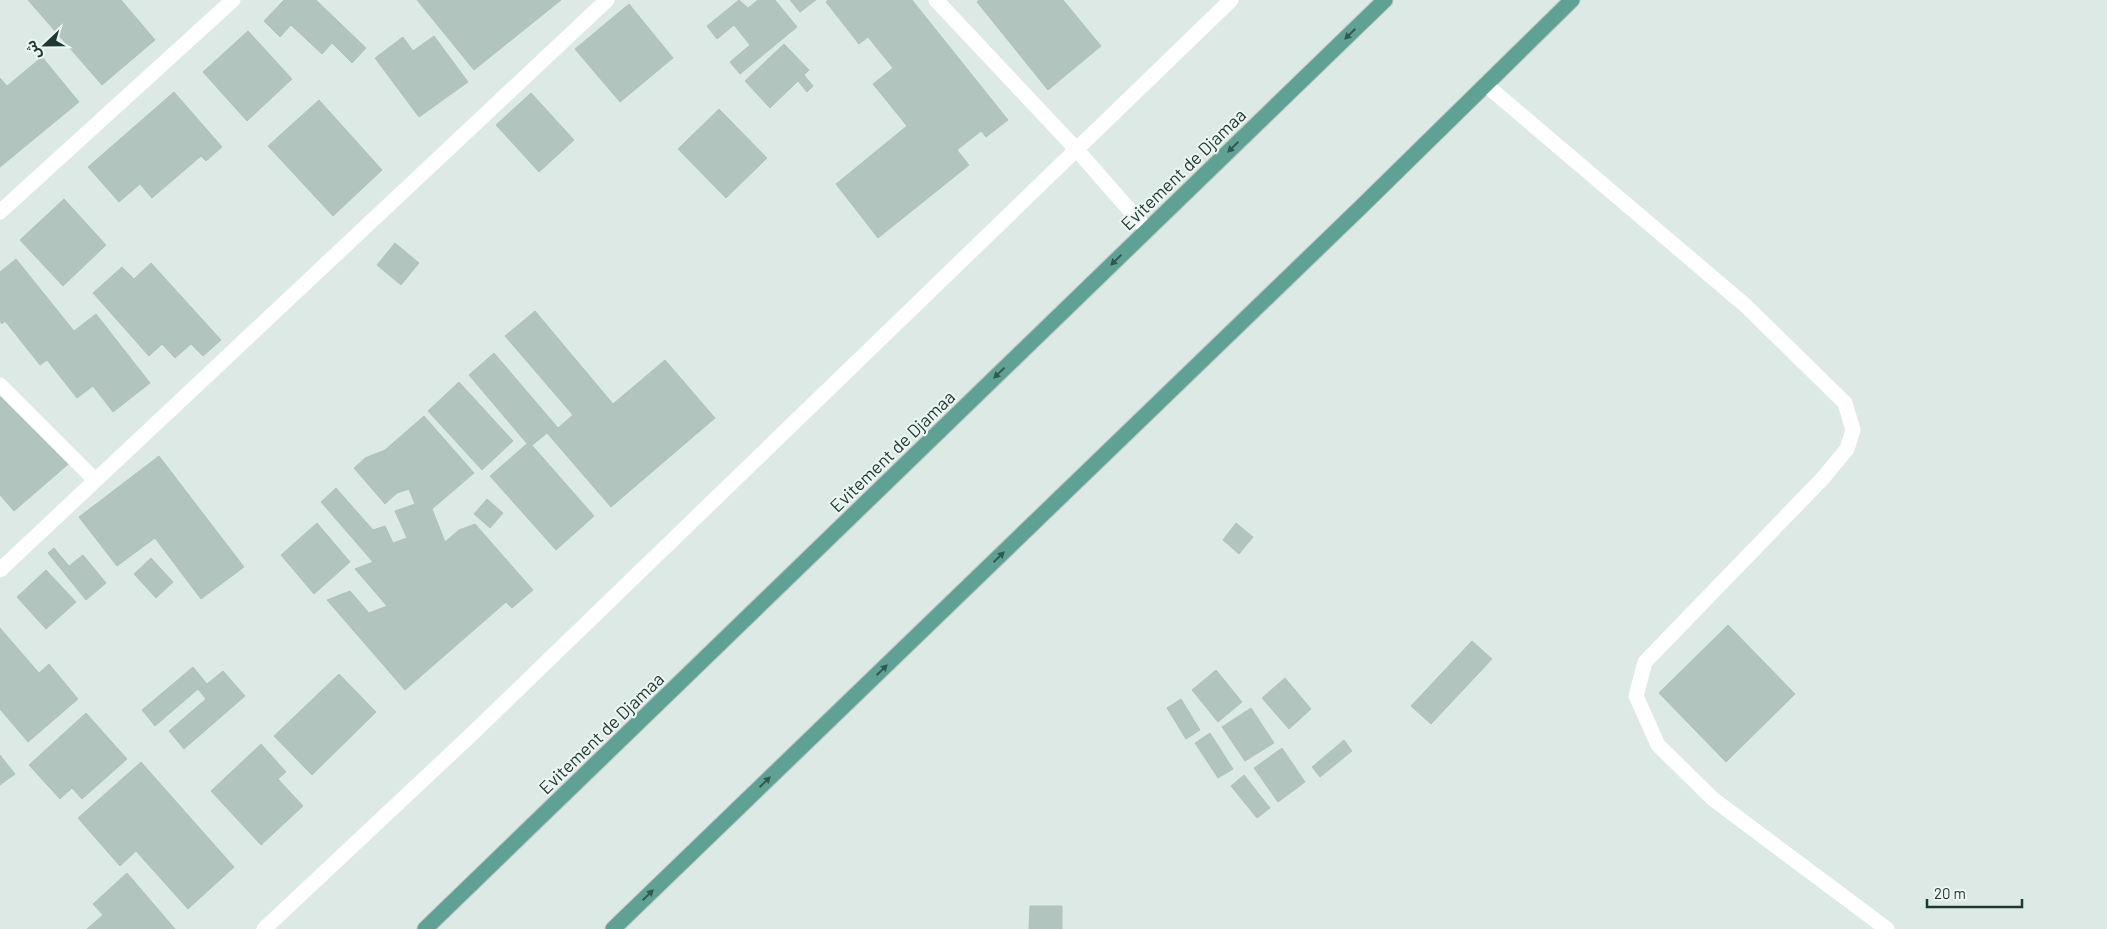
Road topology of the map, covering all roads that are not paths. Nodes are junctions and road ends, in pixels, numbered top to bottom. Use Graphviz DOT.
graph roads {
  1 [pos="233,0"];
  2 [pos="607,0"];
  3 [pos="936,0"];
  4 [pos="1231,0"];
  5 [pos="1385,0"];
  6 [pos="1572,0"];
  7 [pos="1486,86"];
  8 [pos="1077,150"];
  9 [pos="0,212"];
  10 [pos="1147,230"];
  11 [pos="0,384"];
  12 [pos="95,480"];
  13 [pos="0,570"];
  14 [pos="264,929"];
  15 [pos="425,929"];
  16 [pos="613,929"];
  17 [pos="1887,929"];
  1 -- 9 [label="street"];
  2 -- 12 [label="street"];
  3 -- 8 [label="street"];
  4 -- 8 [label="street"];
  5 -- 10 [label="main road, Evitement de Djamaa, one-way"];
  6 -- 7 [label="main road"];
  16 -- 7 [label="main road, one-way"];
  7 -- 17 [label="street"];
  8 -- 10 [label="street"];
  8 -- 14 [label="street"];
  10 -- 15 [label="main road, Evitement de Djamaa, one-way"];
  11 -- 12 [label="street"];
  12 -- 13 [label="street"];
}
